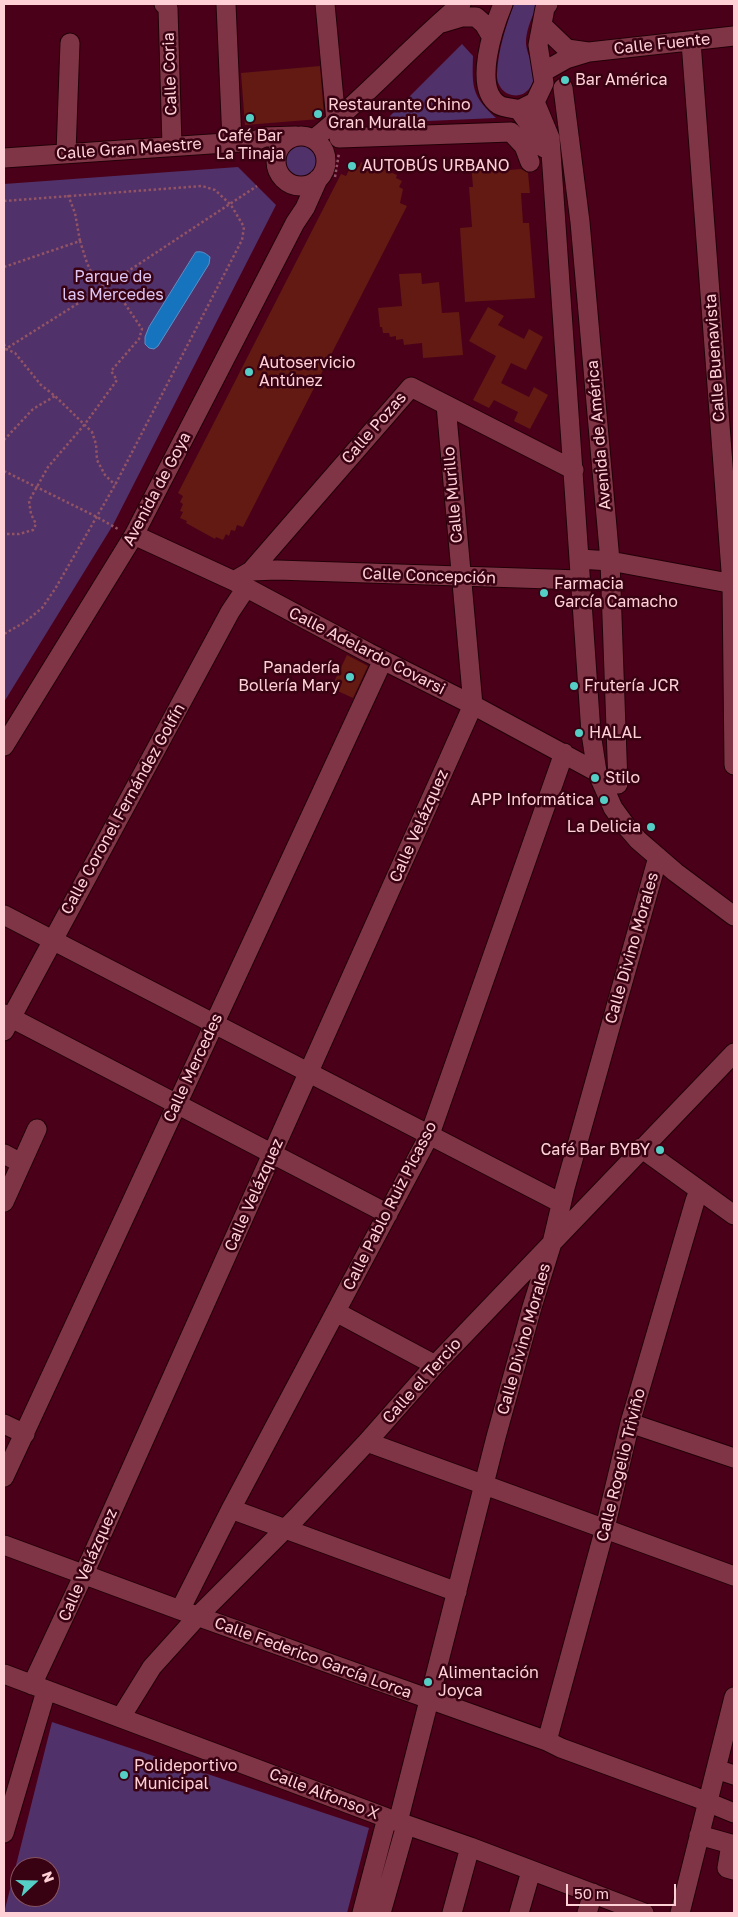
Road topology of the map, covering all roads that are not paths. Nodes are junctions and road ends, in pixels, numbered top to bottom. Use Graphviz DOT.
graph roads {
  1 [pos="164,4"];
  2 [pos="226,4"];
  3 [pos="325,4"];
  4 [pos="461,4"];
  5 [pos="503,4"];
  6 [pos="548,4"];
  7 [pos="436,25"];
  8 [pos="542,25"];
  9 [pos="491,36"];
  10 [pos="734,36"];
  11 [pos="692,42"];
  12 [pos="70,44"];
  13 [pos="589,52"];
  14 [pos="544,72"];
  15 [pos="563,88"];
  16 [pos="527,106"];
  17 [pos="338,129"];
  18 [pos="305,138"];
  19 [pos="255,141"];
  20 [pos="232,142"];
  21 [pos="172,146"];
  22 [pos="66,153"];
  23 [pos="325,155"];
  24 [pos="4,158"];
  25 [pos="276,159"];
  26 [pos="530,162"];
  27 [pos="318,179"];
  28 [pos="293,185"];
  29 [pos="295,223"];
  30 [pos="446,404"];
  31 [pos="574,470"];
  32 [pos="133,536"];
  33 [pos="580,558"];
  34 [pos="610,561"];
  35 [pos="277,570"];
  36 [pos="460,577"];
  37 [pos="244,580"];
  38 [pos="580,580"];
  39 [pos="733,584"];
  40 [pos="266,598"];
  41 [pos="383,660"];
  42 [pos="474,705"];
  43 [pos="4,746"];
  44 [pos="564,753"];
  45 [pos="734,765"];
  46 [pos="597,772"];
  47 [pos="618,784"];
  48 [pos="658,857"];
  49 [pos="4,915"];
  50 [pos="734,916"];
  51 [pos="52,940"];
  52 [pos="6,1021"];
  53 [pos="213,1024"];
  54 [pos="734,1053"];
  55 [pos="309,1071"];
  56 [pos="176,1104"];
  57 [pos="37,1129"];
  58 [pos="430,1134"];
  59 [pos="641,1148"];
  60 [pos="4,1154"];
  61 [pos="273,1154"];
  62 [pos="21,1163"];
  63 [pos="699,1190"];
  64 [pos="4,1202"];
  65 [pos="561,1203"];
  66 [pos="388,1214"];
  67 [pos="734,1215"];
  68 [pos="552,1243"];
  69 [pos="336,1312"];
  70 [pos="435,1364"];
  71 [pos="630,1423"];
  72 [pos="4,1424"];
  73 [pos="24,1434"];
  74 [pos="367,1442"];
  75 [pos="733,1453"];
  76 [pos="4,1477"];
  77 [pos="485,1486"];
  78 [pos="231,1509"];
  79 [pos="605,1528"];
  80 [pos="285,1529"];
  81 [pos="4,1545"];
  82 [pos="84,1574"];
  83 [pos="734,1576"];
  84 [pos="458,1592"];
  85 [pos="180,1610"];
  86 [pos="198,1616"];
  87 [pos="4,1674"];
  88 [pos="39,1688"];
  89 [pos="734,1697"];
  90 [pos="429,1700"];
  91 [pos="121,1717"];
  92 [pos="729,1739"];
  93 [pos="547,1741"];
  94 [pos="716,1769"];
  95 [pos="734,1775"];
  96 [pos="708,1802"];
  97 [pos="734,1813"];
  98 [pos="397,1822"];
  99 [pos="4,1833"];
  100 [pos="699,1835"];
  101 [pos="470,1847"];
  102 [pos="531,1870"];
  103 [pos="734,1870"];
  104 [pos="593,1893"];
  105 [pos="362,1913"];
  106 [pos="381,1913"];
  107 [pos="452,1913"];
  108 [pos="520,1913"];
  109 [pos="588,1913"];
  110 [pos="644,1913"];
  111 [pos="680,1913"];
  1 -- 21 [label="street, Calle Coria"];
  2 -- 20 [label="street"];
  3 -- 17 [label="street"];
  4 -- 7 [label="street"];
  5 -- 9 [label="street"];
  6 -- 8 [label="street"];
  7 -- 9 [label="street"];
  7 -- 17 [label="street"];
  8 -- 13 [label="street, Calle Fuente"];
  8 -- 14 [label="street"];
  9 -- 16 [label="street"];
  10 -- 11 [label="street, Calle Fuente"];
  11 -- 13 [label="street, Calle Fuente"];
  11 -- 39 [label="street, Calle Buenavista"];
  12 -- 22 [label="street"];
  13 -- 14 [label="street, Calle Fuente"];
  14 -- 16 [label="street"];
  15 -- 34 [label="street, Avenida de América"];
  16 -- 31 [label="street, Avenida de América"];
  17 -- 18 [label="street"];
  17 -- 23 [label="street"];
  17 -- 26 [label="street"];
  18 -- 19 [label="street, Calle Gran Maestre"];
  18 -- 23 [label="street"];
  18 -- 25 [label="street"];
  19 -- 20 [label="street, Calle Gran Maestre"];
  19 -- 25 [label="street"];
  20 -- 21 [label="street, Calle Gran Maestre"];
  21 -- 22 [label="street, Calle Gran Maestre"];
  22 -- 24 [label="street, Calle Gran Maestre"];
  23 -- 27 [label="street"];
  25 -- 28 [label="street"];
  27 -- 28 [label="street"];
  27 -- 29 [label="street, Avenida de Goya"];
  28 -- 29 [label="street, Avenida de Goya"];
  29 -- 32 [label="street, Avenida de Goya"];
  30 -- 31 [label="street, Calle Pozas"];
  30 -- 36 [label="street, Calle Murillo"];
  30 -- 37 [label="street, Calle Pozas"];
  31 -- 33 [label="street, Avenida de América"];
  32 -- 37 [label="street, Calle Adelardo Covarsi"];
  32 -- 43 [label="street, Avenida de Goya"];
  33 -- 34 [label="street"];
  33 -- 38 [label="street, Avenida de América"];
  34 -- 39 [label="street"];
  34 -- 47 [label="street, Avenida de América"];
  35 -- 36 [label="street, Calle Concepción"];
  35 -- 37 [label="street, Calle Concepción"];
  35 -- 40 [label="street"];
  36 -- 38 [label="street, Calle Concepción"];
  36 -- 42 [label="street, Calle Murillo"];
  37 -- 40 [label="street, Calle Adelardo Covarsi"];
  37 -- 51 [label="street, Calle Coronel Fernández Golfín"];
  38 -- 46 [label="street, Avenida de América"];
  39 -- 45 [label="street, Calle Buenavista"];
  40 -- 41 [label="street, Calle Adelardo Covarsi"];
  41 -- 42 [label="street, Calle Adelardo Covarsi"];
  41 -- 53 [label="street, Calle Mercedes"];
  42 -- 44 [label="street, Calle Adelardo Covarsi"];
  42 -- 55 [label="street, Calle Velázquez"];
  44 -- 46 [label="street, Calle Adelardo Covarsi"];
  44 -- 58 [label="street, Calle Pablo Ruiz Picasso"];
  46 -- 48 [label="street, Avenida de América"];
  48 -- 50 [label="street, Avenida de América"];
  48 -- 65 [label="street, Calle Divino Morales"];
  49 -- 51 [label="street"];
  51 -- 52 [label="street, Calle Coronel Fernández Golfín"];
  51 -- 53 [label="street"];
  52 -- 56 [label="street"];
  53 -- 55 [label="street"];
  53 -- 56 [label="street, Calle Mercedes"];
  54 -- 59 [label="street, Calle el Tercio"];
  55 -- 58 [label="street"];
  55 -- 61 [label="street, Calle Velázquez"];
  56 -- 61 [label="street"];
  56 -- 73 [label="street, Calle Mercedes"];
  57 -- 62 [label="street"];
  58 -- 65 [label="street"];
  58 -- 66 [label="street, Calle Pablo Ruiz Picasso"];
  59 -- 63 [label="street"];
  59 -- 68 [label="street, Calle el Tercio"];
  60 -- 62 [label="street"];
  61 -- 66 [label="street"];
  61 -- 82 [label="street, Calle Velázquez"];
  62 -- 64 [label="street"];
  63 -- 67 [label="street"];
  63 -- 71 [label="street, Calle Rogelio Triviño"];
  65 -- 68 [label="street, Calle Divino Morales"];
  66 -- 69 [label="street, Calle Pablo Ruiz Picasso"];
  68 -- 70 [label="street, Calle el Tercio"];
  68 -- 77 [label="street, Calle Divino Morales"];
  69 -- 70 [label="street"];
  69 -- 78 [label="street, Calle Pablo Ruiz Picasso"];
  70 -- 74 [label="street, Calle el Tercio"];
  71 -- 75 [label="street"];
  71 -- 79 [label="street, Calle Rogelio Triviño"];
  72 -- 73 [label="street"];
  73 -- 76 [label="street, Calle Mercedes"];
  74 -- 77 [label="street"];
  74 -- 80 [label="street, Calle el Tercio"];
  77 -- 79 [label="street"];
  77 -- 84 [label="street, Calle Divino Morales"];
  78 -- 80 [label="street"];
  78 -- 85 [label="street, Calle Pablo Ruiz Picasso"];
  79 -- 83 [label="street"];
  79 -- 93 [label="street, Calle Rogelio Triviño"];
  80 -- 84 [label="street"];
  80 -- 86 [label="street, Calle el Tercio"];
  81 -- 82 [label="street, Calle Federico García Lorca"];
  82 -- 85 [label="street, Calle Federico García Lorca"];
  82 -- 88 [label="street, Calle Velázquez"];
  84 -- 90 [label="street, Calle Divino Morales"];
  85 -- 86 [label="street, Calle Federico García Lorca"];
  86 -- 90 [label="street, Calle Federico García Lorca"];
  86 -- 91 [label="street, Calle el Tercio"];
  87 -- 88 [label="street, Calle Alfonso X"];
  88 -- 91 [label="street, Calle Alfonso X"];
  88 -- 99 [label="street, Calle Velázquez"];
  89 -- 92 [label="street"];
  90 -- 93 [label="street, Calle Federico García Lorca"];
  90 -- 98 [label="street, Calle Divino Morales"];
  91 -- 98 [label="street, Calle Alfonso X"];
  92 -- 94 [label="street"];
  93 -- 96 [label="street, Calle Federico García Lorca"];
  94 -- 95 [label="street"];
  94 -- 96 [label="street"];
  96 -- 97 [label="street, Calle Federico García Lorca"];
  96 -- 100 [label="street"];
  98 -- 101 [label="street, Calle Alfonso X"];
  98 -- 105 [label="street"];
  98 -- 106 [label="street"];
  100 -- 103 [label="street"];
  100 -- 111 [label="street"];
  101 -- 102 [label="street, Calle Alfonso X"];
  101 -- 107 [label="street"];
  102 -- 104 [label="street, Calle Alfonso X"];
  102 -- 108 [label="street"];
  104 -- 109 [label="street"];
  104 -- 110 [label="street, Calle Alfonso X"];
}
